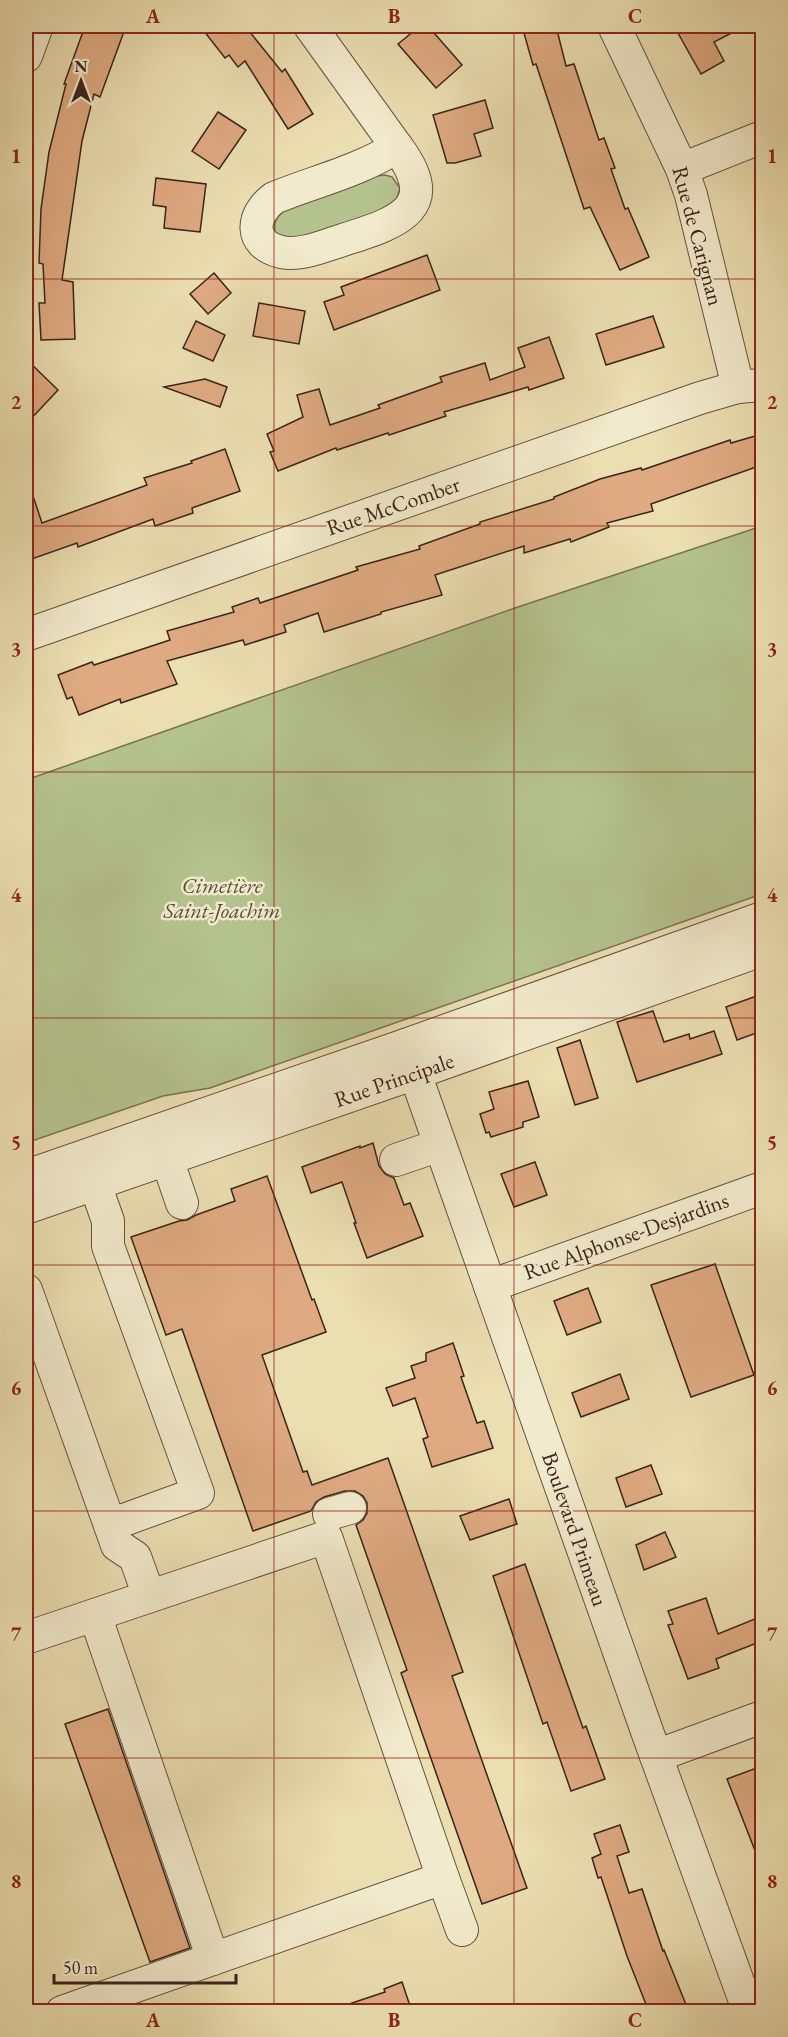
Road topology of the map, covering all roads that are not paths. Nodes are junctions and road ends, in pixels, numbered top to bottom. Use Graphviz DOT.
graph roads {
  1 [pos="38,26"];
  2 [pos="310,26"];
  3 [pos="614,26"];
  4 [pos="26,56"];
  5 [pos="762,137"];
  6 [pos="397,147"];
  7 [pos="682,169"];
  8 [pos="750,386"];
  9 [pos="26,635"];
  10 [pos="762,918"];
  11 [pos="762,950"];
  12 [pos="410,1059"];
  13 [pos="440,1145"];
  14 [pos="167,1159"];
  15 [pos="396,1160"];
  16 [pos="26,1176"];
  17 [pos="95,1184"];
  18 [pos="762,1188"];
  19 [pos="182,1203"];
  20 [pos="26,1208"];
  21 [pos="490,1286"];
  22 [pos="26,1290"];
  23 [pos="110,1525"];
  24 [pos="149,1596"];
  25 [pos="95,1615"];
  26 [pos="26,1638"];
  27 [pos="762,1717"];
  28 [pos="656,1756"];
  29 [pos="443,1878"];
  30 [pos="462,1930"];
  31 [pos="213,1959"];
  32 [pos="752,2004"];
  33 [pos="62,2012"];
  1 -- 4 [label="street"];
  2 -- 6 [label="street"];
  3 -- 7 [label="street, Rue de Carignan"];
  5 -- 7 [label="street"];
  6 -- 6 [label="street"];
  7 -- 8 [label="street, Rue de Carignan"];
  8 -- 9 [label="street, Rue McComber"];
  10 -- 12 [label="street"];
  11 -- 12 [label="street, Rue Principale"];
  12 -- 13 [label="street, Boulevard Primeau"];
  12 -- 14 [label="street, Rue Principale"];
  12 -- 16 [label="street, Rue Principale"];
  13 -- 15 [label="street"];
  13 -- 21 [label="street, Boulevard Primeau"];
  14 -- 17 [label="street, Rue Principale"];
  14 -- 19 [label="street"];
  17 -- 20 [label="street, Rue Principale"];
  17 -- 23 [label="street"];
  18 -- 21 [label="street, Rue Alphonse-Desjardins"];
  21 -- 28 [label="street, Boulevard Primeau"];
  22 -- 23 [label="street"];
  23 -- 24 [label="street"];
  24 -- 25 [label="street"];
  24 -- 29 [label="street"];
  25 -- 26 [label="street"];
  25 -- 31 [label="street"];
  27 -- 28 [label="street"];
  28 -- 32 [label="street, Boulevard Primeau"];
  29 -- 30 [label="street"];
  29 -- 31 [label="street"];
  31 -- 33 [label="street"];
}
